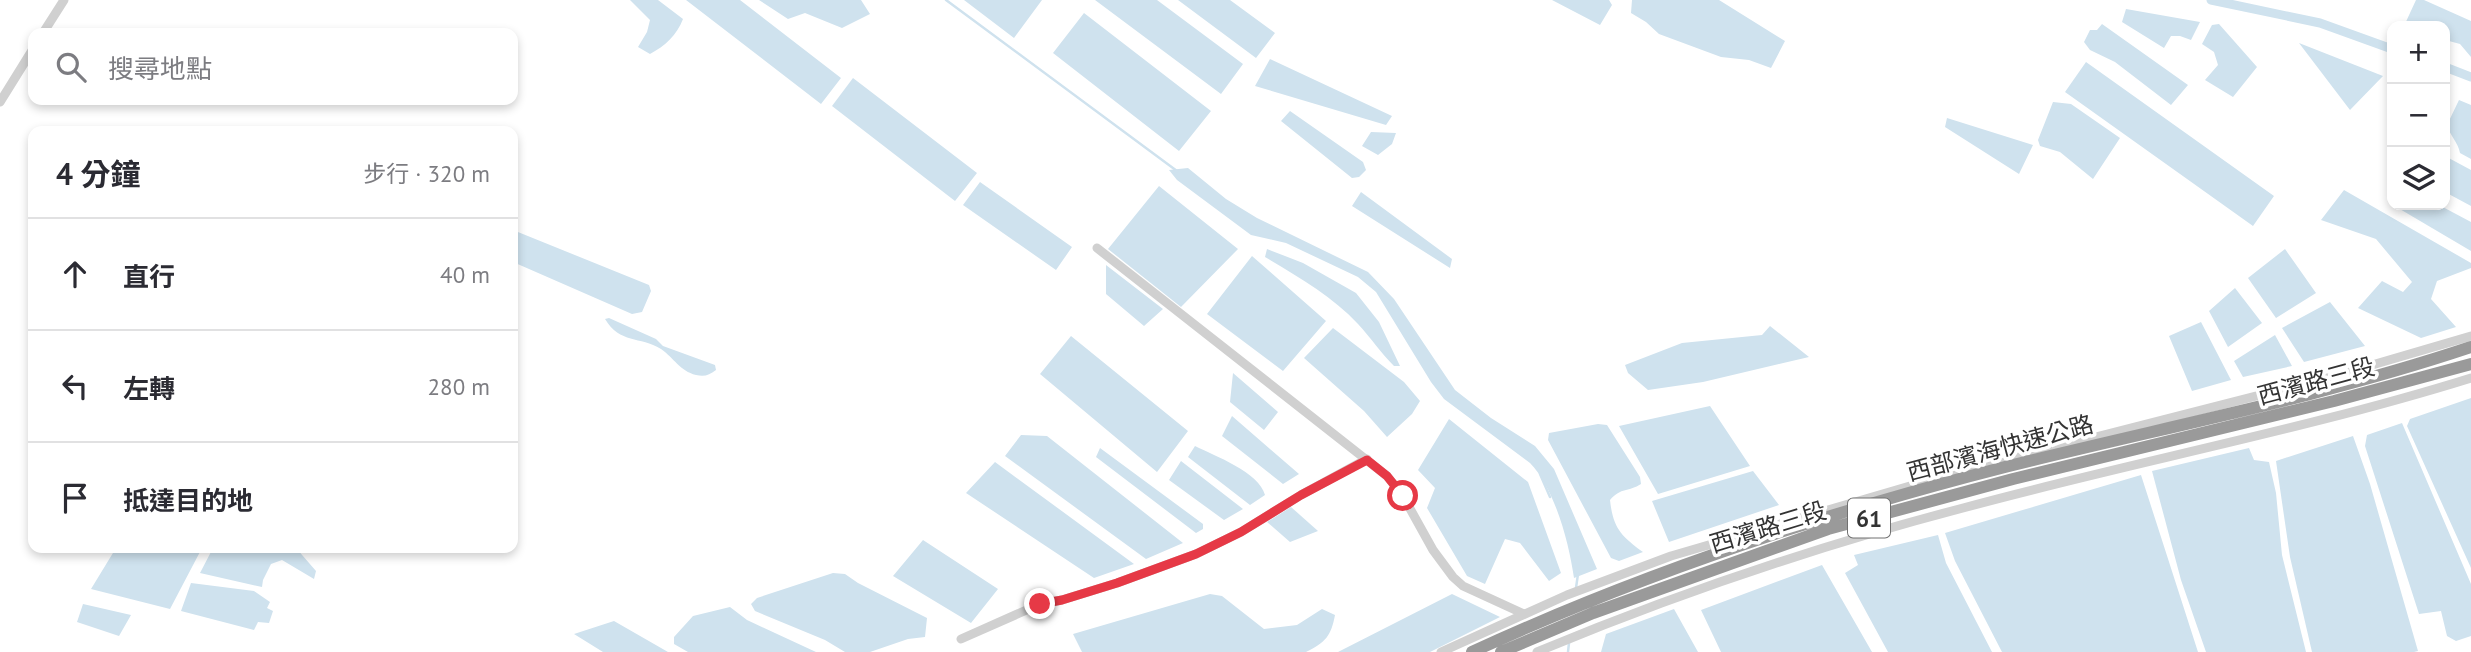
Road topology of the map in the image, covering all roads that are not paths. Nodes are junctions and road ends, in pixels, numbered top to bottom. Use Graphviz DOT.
graph roads {
  1 [pos="64,0"];
  2 [pos="46,28"];
  3 [pos="28,57"];
  4 [pos="0,102"];
  5 [pos="1097,248"];
  6 [pos="2471,336"];
  7 [pos="2471,347"];
  8 [pos="2471,364"];
  9 [pos="2471,378"];
  10 [pos="1367,460"];
  11 [pos="1524,614"];
  12 [pos="961,639"];
  13 [pos="1441,652"];
  14 [pos="1472,652"];
  15 [pos="1501,652"];
  16 [pos="1537,652"];
  1 -- 2 [label="street"];
  3 -- 4 [label="street"];
  5 -- 10 [label="street"];
  6 -- 11 [label="street, 西濱路三段"];
  7 -- 14 [label="highway, 西部濱海快速公路 / 61"];
  8 -- 15 [label="highway, 西部濱海快速公路 / 61"];
  9 -- 16 [label="street, 西濱路三段"];
  10 -- 11 [label="street"];
  10 -- 12 [label="street"];
  11 -- 13 [label="street, 西濱路三段"];
}
